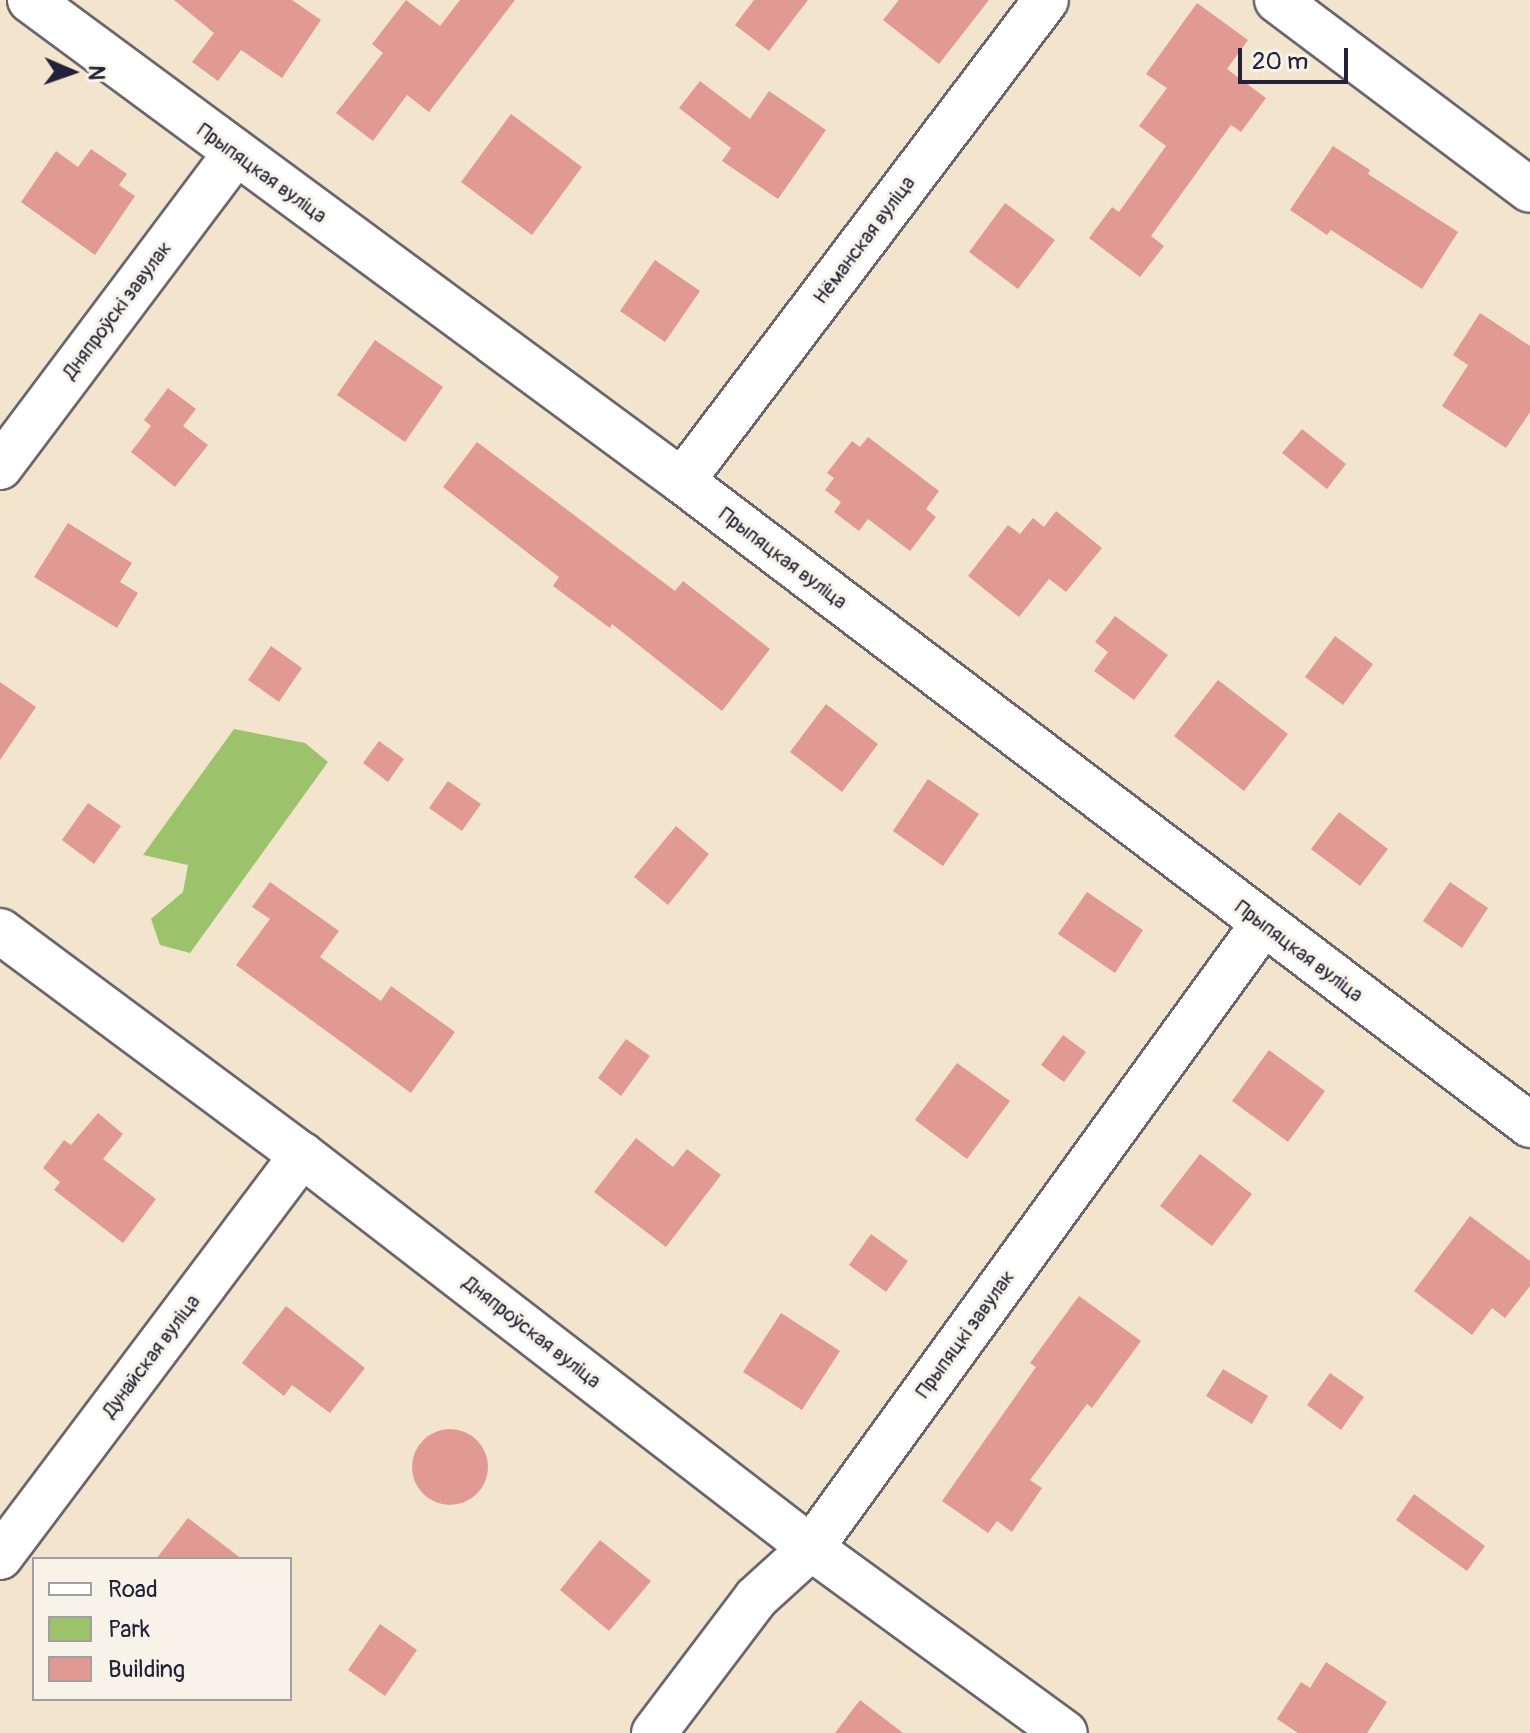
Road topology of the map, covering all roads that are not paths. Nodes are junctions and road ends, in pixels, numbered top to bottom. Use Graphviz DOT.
graph roads {
  1 [pos="30,0"];
  2 [pos="1046,0"];
  3 [pos="1277,0"];
  4 [pos="235,154"];
  5 [pos="1530,190"];
  6 [pos="0,467"];
  7 [pos="682,481"];
  8 [pos="1263,924"];
  9 [pos="0,931"];
  10 [pos="1530,1125"];
  11 [pos="302,1155"];
  12 [pos="811,1548"];
  13 [pos="0,1557"];
  14 [pos="654,1733"];
  15 [pos="1065,1733"];
  1 -- 4 [label="street, Прыпяцкая вуліца"];
  2 -- 7 [label="street, Нёманская вуліца"];
  3 -- 5 [label="street"];
  4 -- 6 [label="street, Дняпроўскі завулак"];
  4 -- 7 [label="street, Прыпяцкая вуліца"];
  7 -- 8 [label="street, Прыпяцкая вуліца"];
  8 -- 10 [label="street, Прыпяцкая вуліца"];
  8 -- 12 [label="street, Прыпяцкі завулак"];
  9 -- 11 [label="street, Дняпроўская вуліца"];
  11 -- 12 [label="street, Дняпроўская вуліца"];
  11 -- 13 [label="street, Дунайская вуліца"];
  12 -- 14 [label="street, Прыпяцкі завулак"];
  12 -- 15 [label="street, Дняпроўская вуліца"];
}
